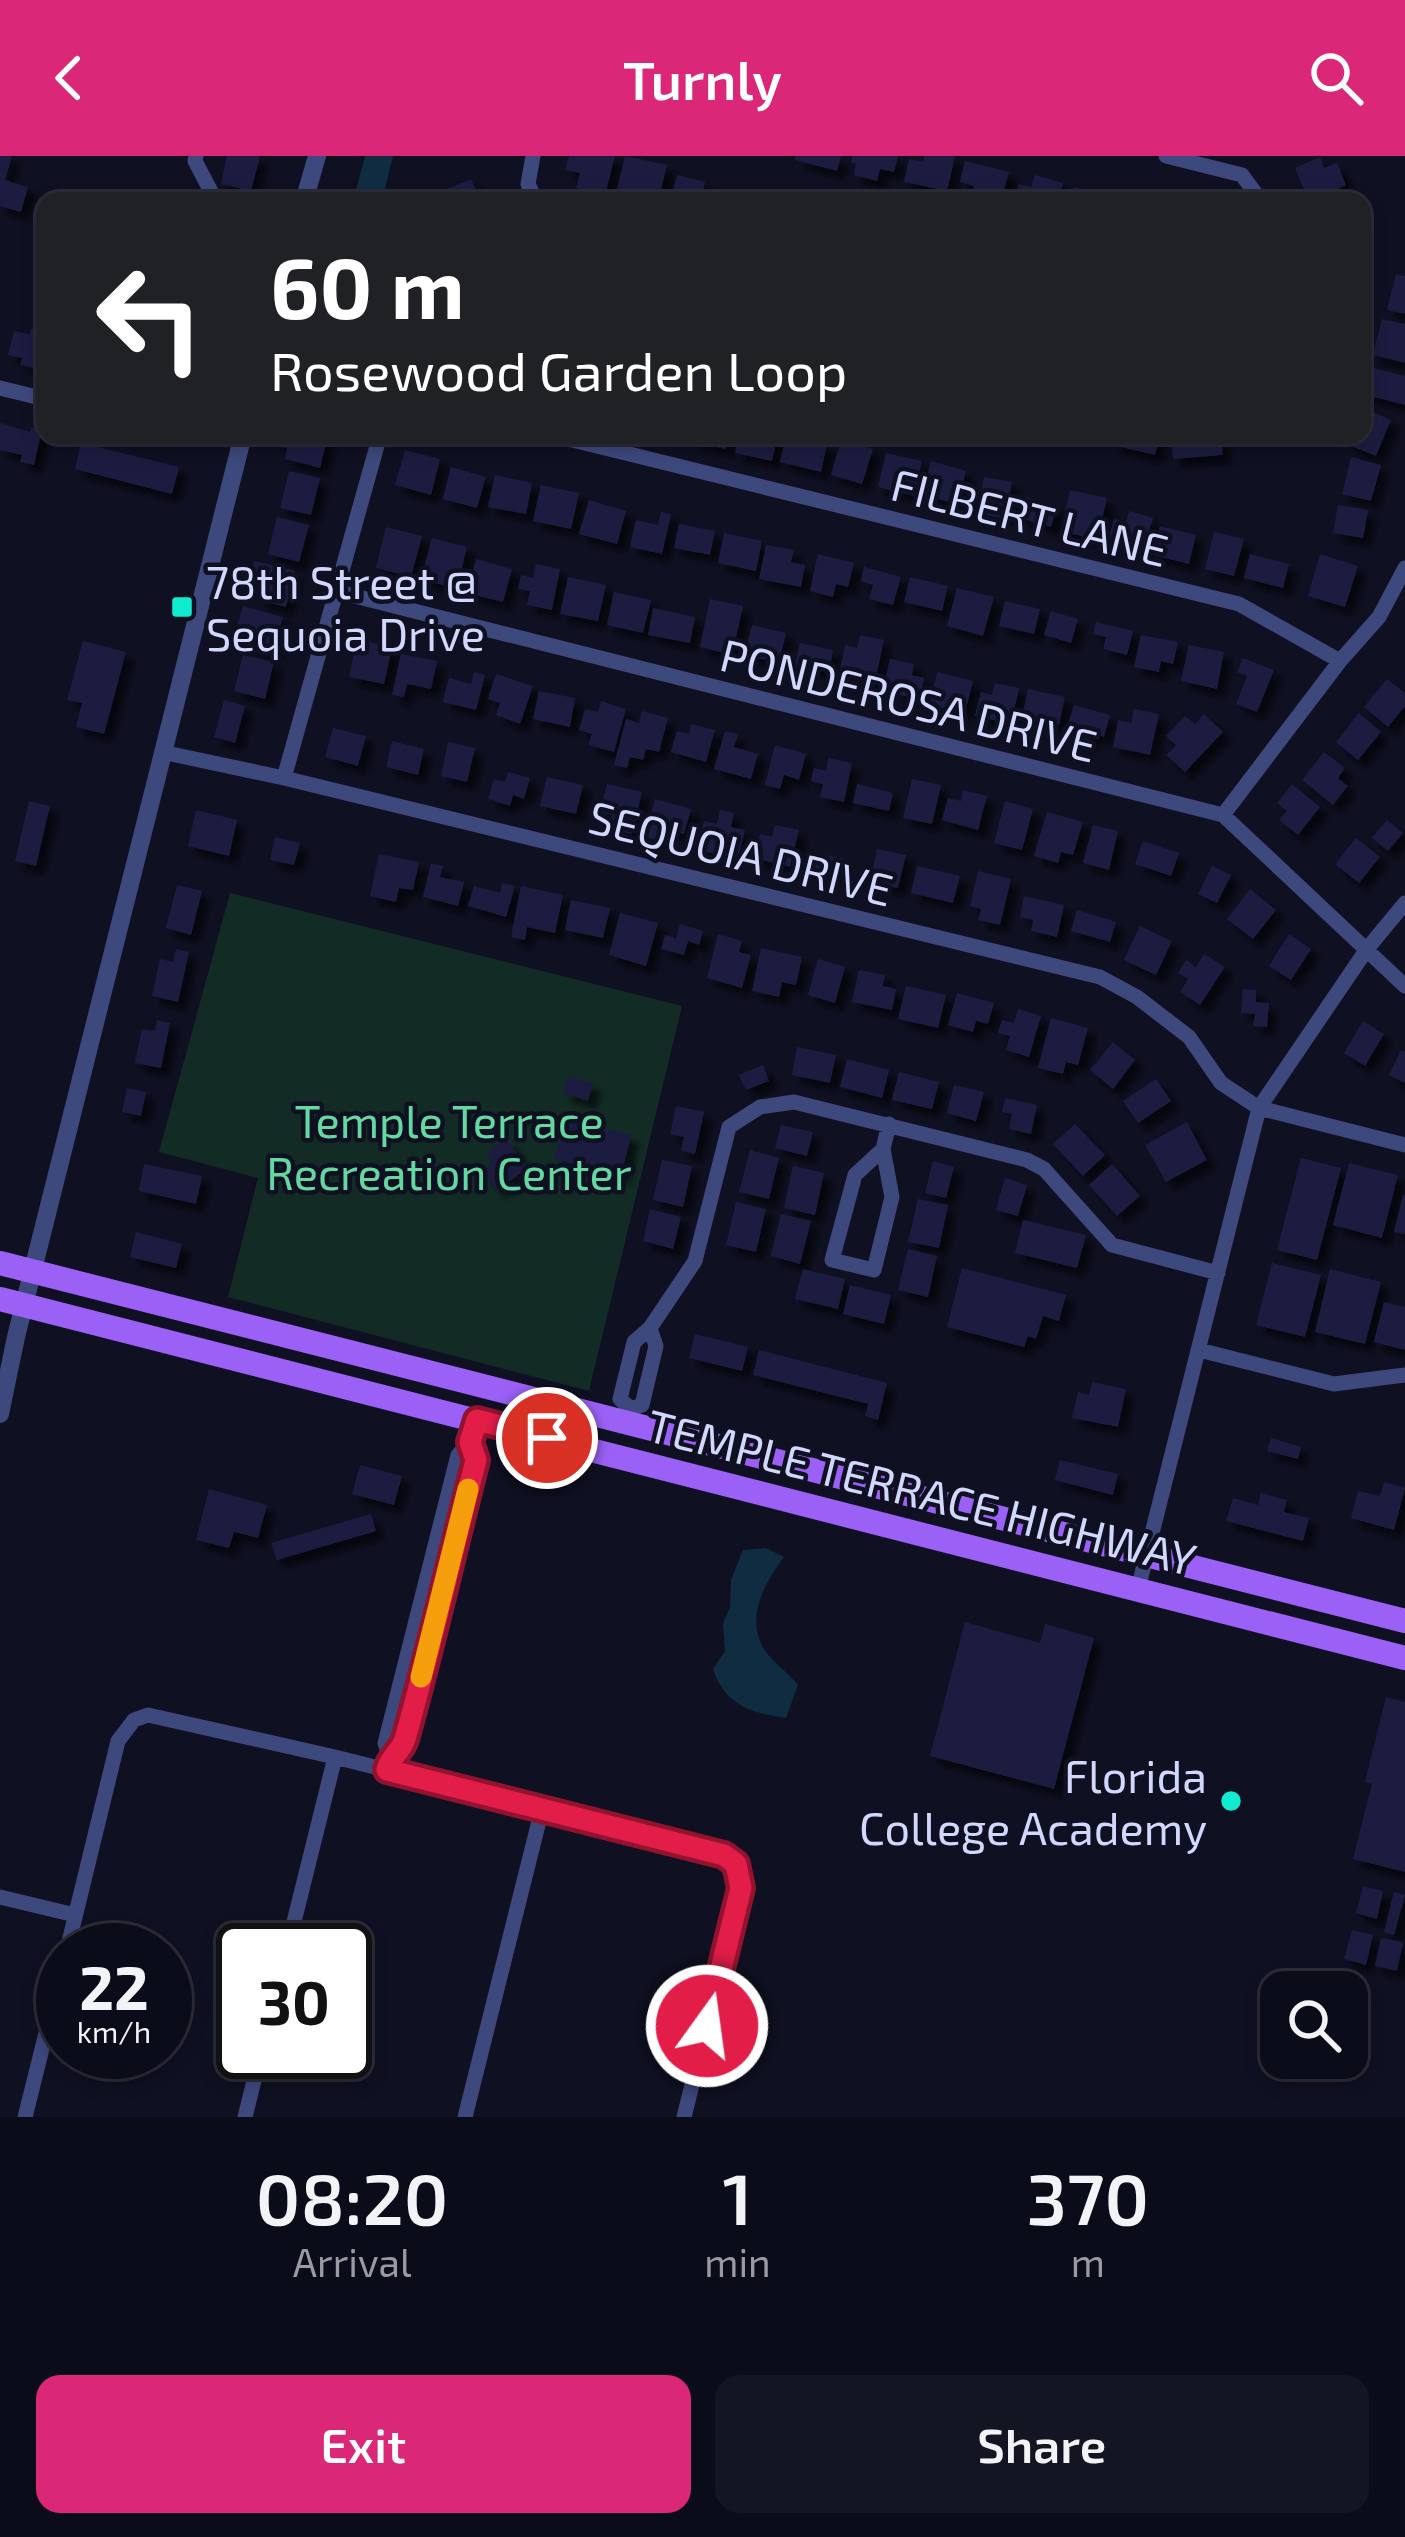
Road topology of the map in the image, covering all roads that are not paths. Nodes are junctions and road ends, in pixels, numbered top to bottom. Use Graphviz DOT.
graph roads {
  1 [pos="196,156"];
  2 [pos="316,156"];
  3 [pos="532,156"];
  4 [pos="1166,156"];
  5 [pos="212,192"];
  6 [pos="306,192"];
  7 [pos="532,192"];
  8 [pos="1254,192"];
  9 [pos="0,388"];
  10 [pos="36,397"];
  11 [pos="241,444"];
  12 [pos="377,444"];
  13 [pos="589,444"];
  14 [pos="1405,568"];
  15 [pos="335,591"];
  16 [pos="1340,662"];
  17 [pos="162,752"];
  18 [pos="284,778"];
  19 [pos="1223,815"];
  20 [pos="1405,903"];
  21 [pos="1367,949"];
  22 [pos="1405,986"];
  23 [pos="1258,1108"];
  24 [pos="890,1124"];
  25 [pos="1405,1145"];
  26 [pos="883,1149"];
  27 [pos="0,1263"];
  28 [pos="33,1272"];
  29 [pos="1218,1273"];
  30 [pos="12,1303"];
  31 [pos="1199,1350"];
  32 [pos="1405,1375"];
  33 [pos="0,1414"];
  34 [pos="630,1416"];
  35 [pos="473,1431"];
  36 [pos="1147,1556"];
  37 [pos="1138,1589"];
  38 [pos="1405,1621"];
  39 [pos="413,1633"];
  40 [pos="431,1637"];
  41 [pos="1405,1658"];
  42 [pos="335,1757"];
  43 [pos="389,1764"];
  44 [pos="542,1809"];
  45 [pos="0,1897"];
  46 [pos="75,1916"];
  47 [pos="73,1923"];
  48 [pos="294,1923"];
  49 [pos="36,2076"];
  50 [pos="254,2079"];
  51 [pos="26,2117"];
  52 [pos="245,2117"];
  53 [pos="465,2117"];
  54 [pos="684,2117"];
  1 -- 5 [label="street"];
  2 -- 6 [label="street"];
  3 -- 7 [label="street"];
  4 -- 8 [label="street"];
  9 -- 10 [label="street"];
  11 -- 17 [label="street"];
  12 -- 15 [label="street"];
  13 -- 16 [label="street, FILBERT LANE"];
  14 -- 16 [label="street"];
  15 -- 18 [label="street"];
  15 -- 19 [label="street, PONDEROSA DRIVE"];
  16 -- 19 [label="street"];
  17 -- 18 [label="street, SEQUOIA DRIVE"];
  17 -- 28 [label="street"];
  18 -- 23 [label="street, SEQUOIA DRIVE"];
  19 -- 21 [label="street, PONDEROSA DRIVE"];
  20 -- 21 [label="street"];
  21 -- 22 [label="street, PONDEROSA DRIVE"];
  21 -- 23 [label="street"];
  23 -- 25 [label="street"];
  23 -- 29 [label="street"];
  24 -- 26 [label="street"];
  24 -- 29 [label="street"];
  24 -- 34 [label="street"];
  26 -- 26 [label="street"];
  27 -- 28 [label="main road, TEMPLE TERRACE HIGHWAY"];
  28 -- 30 [label="street"];
  28 -- 34 [label="main road, TEMPLE TERRACE HIGHWAY"];
  29 -- 31 [label="street"];
  30 -- 33 [label="street"];
  30 -- 35 [label="main road, TEMPLE TERRACE HIGHWAY"];
  31 -- 32 [label="street"];
  31 -- 36 [label="street"];
  34 -- 35 [label="main road"];
  34 -- 36 [label="main road, TEMPLE TERRACE HIGHWAY"];
  35 -- 37 [label="main road, TEMPLE TERRACE HIGHWAY"];
  35 -- 39 [label="street"];
  35 -- 40 [label="street"];
  36 -- 37 [label="street"];
  36 -- 38 [label="main road, TEMPLE TERRACE HIGHWAY"];
  37 -- 41 [label="main road, TEMPLE TERRACE HIGHWAY"];
  39 -- 40 [label="street"];
  39 -- 43 [label="street"];
  40 -- 43 [label="street"];
  42 -- 43 [label="street"];
  42 -- 46 [label="street"];
  42 -- 48 [label="street"];
  43 -- 44 [label="street"];
  44 -- 53 [label="street"];
  44 -- 54 [label="street"];
  45 -- 46 [label="street"];
  46 -- 47 [label="street"];
  49 -- 51 [label="street"];
  50 -- 52 [label="street"];
}
